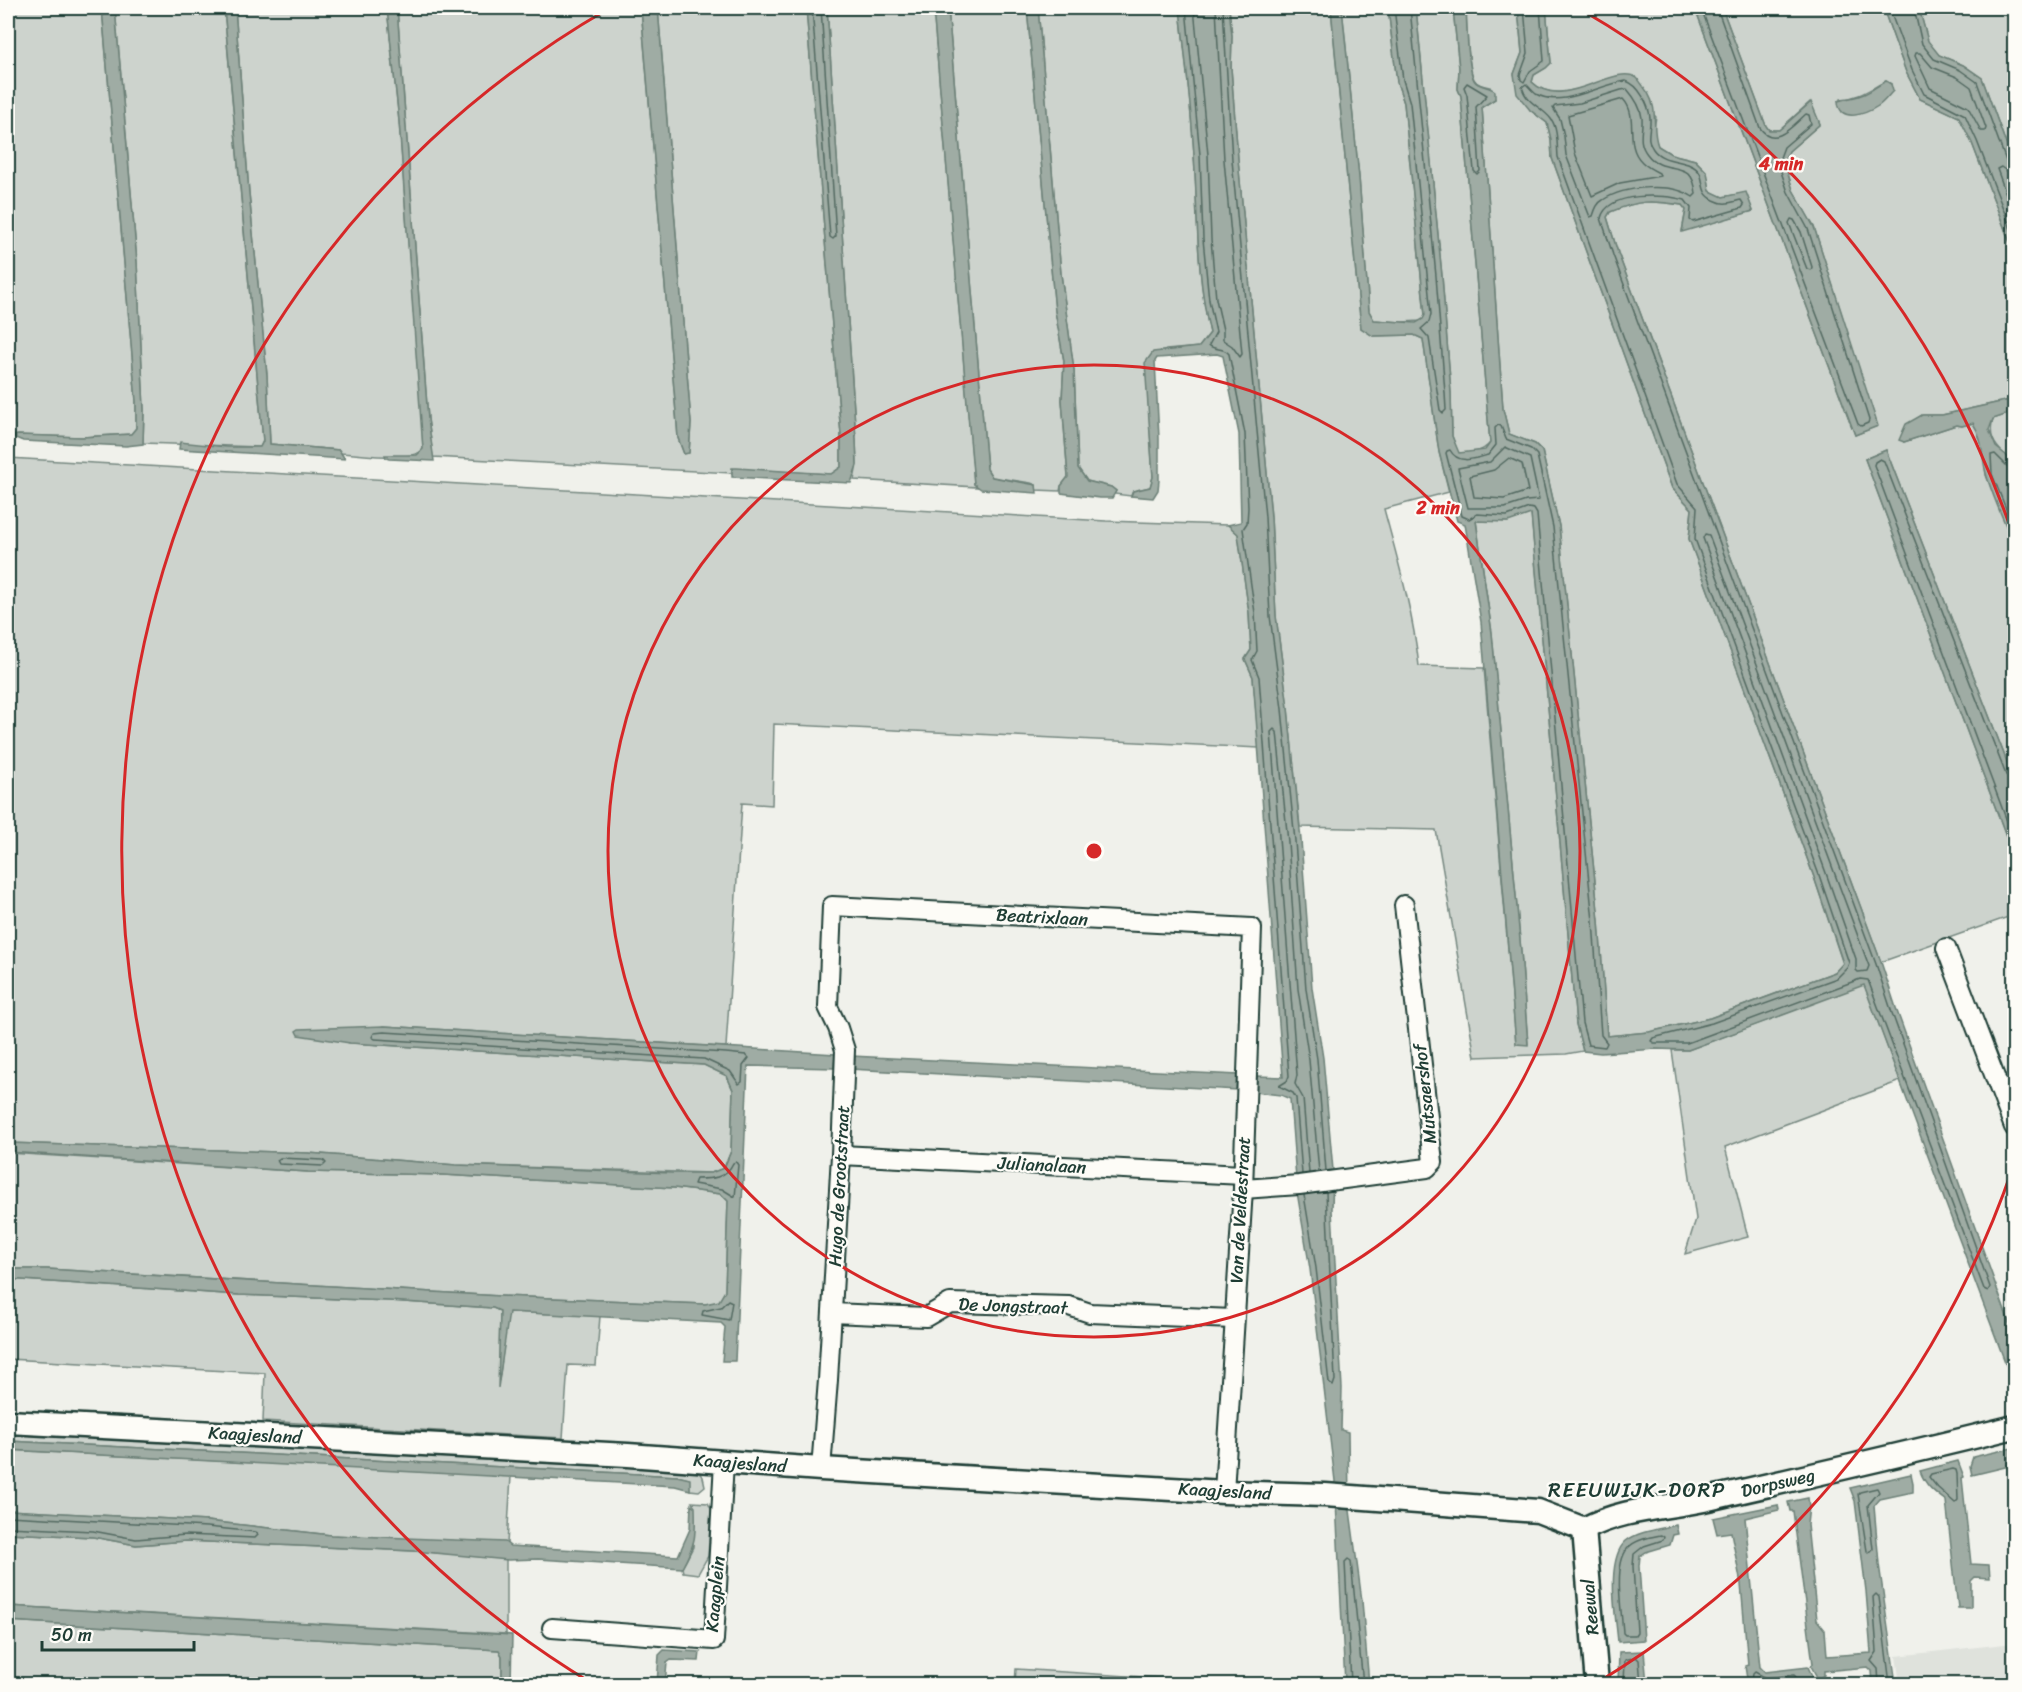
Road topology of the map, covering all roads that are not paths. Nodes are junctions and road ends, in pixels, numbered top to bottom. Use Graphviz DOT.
graph roads {
  1 [pos="1404,905"];
  2 [pos="832,906"];
  3 [pos="1252,928"];
  4 [pos="1946,948"];
  5 [pos="2014,1127"];
  6 [pos="842,1155"];
  7 [pos="1243,1182"];
  8 [pos="832,1313"];
  9 [pos="1233,1319"];
  10 [pos="8,1422"];
  11 [pos="2014,1427"];
  12 [pos="724,1462"];
  13 [pos="820,1468"];
  14 [pos="1224,1492"];
  15 [pos="1584,1529"];
  16 [pos="552,1628"];
  17 [pos="1597,1684"];
  1 -- 7 [label="street, Mutsaershof"];
  2 -- 3 [label="street, Beatrixlaan"];
  2 -- 6 [label="street, Hugo de Grootstraat"];
  3 -- 7 [label="street, Van de Veldestraat"];
  4 -- 5 [label="street"];
  6 -- 7 [label="street, Julianalaan"];
  6 -- 8 [label="street, Hugo de Grootstraat"];
  7 -- 9 [label="street, Van de Veldestraat"];
  8 -- 9 [label="street, De Jongstraat"];
  8 -- 13 [label="street, Hugo de Grootstraat"];
  9 -- 14 [label="street, Van de Veldestraat"];
  10 -- 12 [label="street, Kaagjesland"];
  11 -- 15 [label="street, Dorpsweg"];
  12 -- 13 [label="street, Kaagjesland"];
  12 -- 16 [label="street, Kaagplein"];
  13 -- 14 [label="street, Kaagjesland"];
  14 -- 15 [label="street, Kaagjesland"];
  15 -- 17 [label="street, Reewal"];
}
